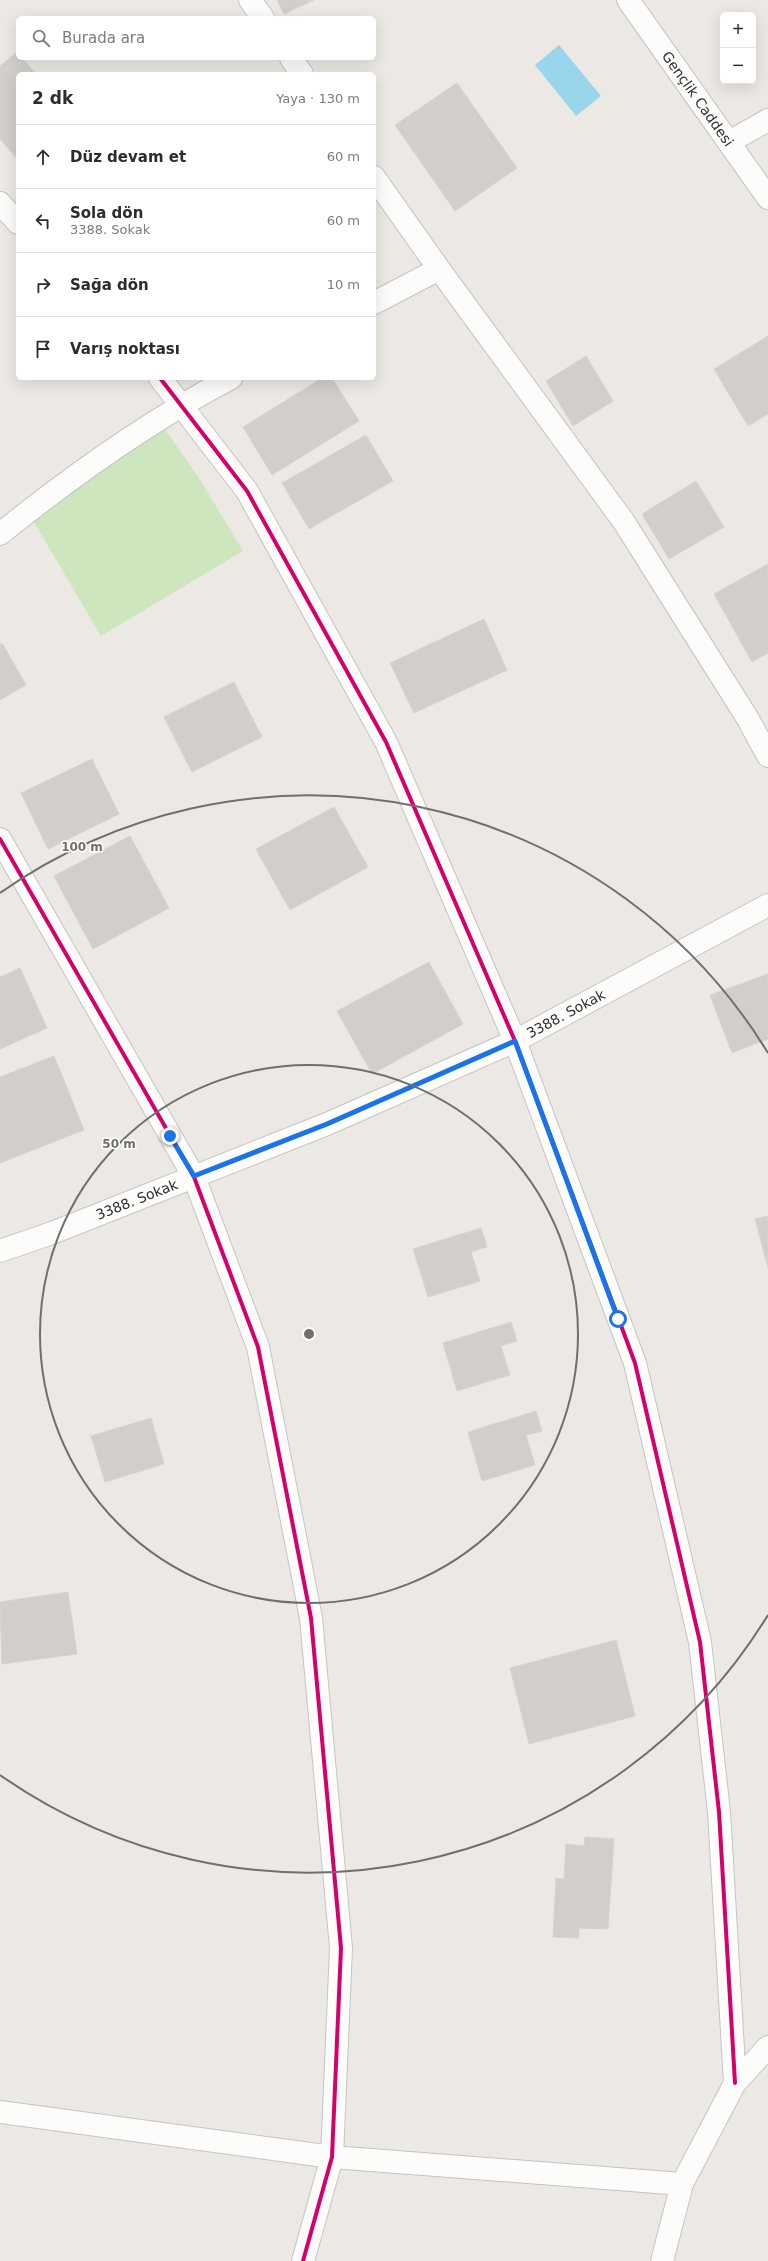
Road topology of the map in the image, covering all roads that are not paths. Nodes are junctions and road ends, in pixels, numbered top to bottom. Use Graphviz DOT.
graph roads {
  1 [pos="250,0"];
  2 [pos="628,0"];
  3 [pos="262,16"];
  4 [pos="292,60"];
  5 [pos="301,72"];
  6 [pos="768,120"];
  7 [pos="729,142"];
  8 [pos="376,180"];
  9 [pos="768,198"];
  10 [pos="0,203"];
  11 [pos="16,221"];
  12 [pos="439,269"];
  13 [pos="376,302"];
  14 [pos="161,380"];
  15 [pos="227,380"];
  16 [pos="180,405"];
  17 [pos="0,534"];
  18 [pos="768,756"];
  19 [pos="0,839"];
  20 [pos="768,905"];
  21 [pos="515,1041"];
  22 [pos="194,1176"];
  23 [pos="0,1251"];
  24 [pos="768,2047"];
  25 [pos="736,2084"];
  26 [pos="0,2112"];
  27 [pos="332,2158"];
  28 [pos="682,2184"];
  29 [pos="304,2261"];
  30 [pos="662,2261"];
  1 -- 3 [label="street"];
  2 -- 7 [label="street, Gençlik Caddesi"];
  4 -- 5 [label="street"];
  6 -- 7 [label="street"];
  7 -- 9 [label="street, Gençlik Caddesi"];
  8 -- 12 [label="street"];
  10 -- 11 [label="street"];
  12 -- 13 [label="street"];
  12 -- 18 [label="street"];
  14 -- 16 [label="street"];
  15 -- 16 [label="street"];
  16 -- 17 [label="street"];
  16 -- 21 [label="street"];
  19 -- 22 [label="street"];
  20 -- 21 [label="street, 3388. Sokak"];
  21 -- 22 [label="street, 3388. Sokak"];
  21 -- 25 [label="street"];
  22 -- 23 [label="street, 3388. Sokak"];
  22 -- 27 [label="street"];
  24 -- 25 [label="street"];
  25 -- 28 [label="street"];
  26 -- 27 [label="street"];
  27 -- 28 [label="street"];
  27 -- 29 [label="street"];
  28 -- 30 [label="street"];
}
